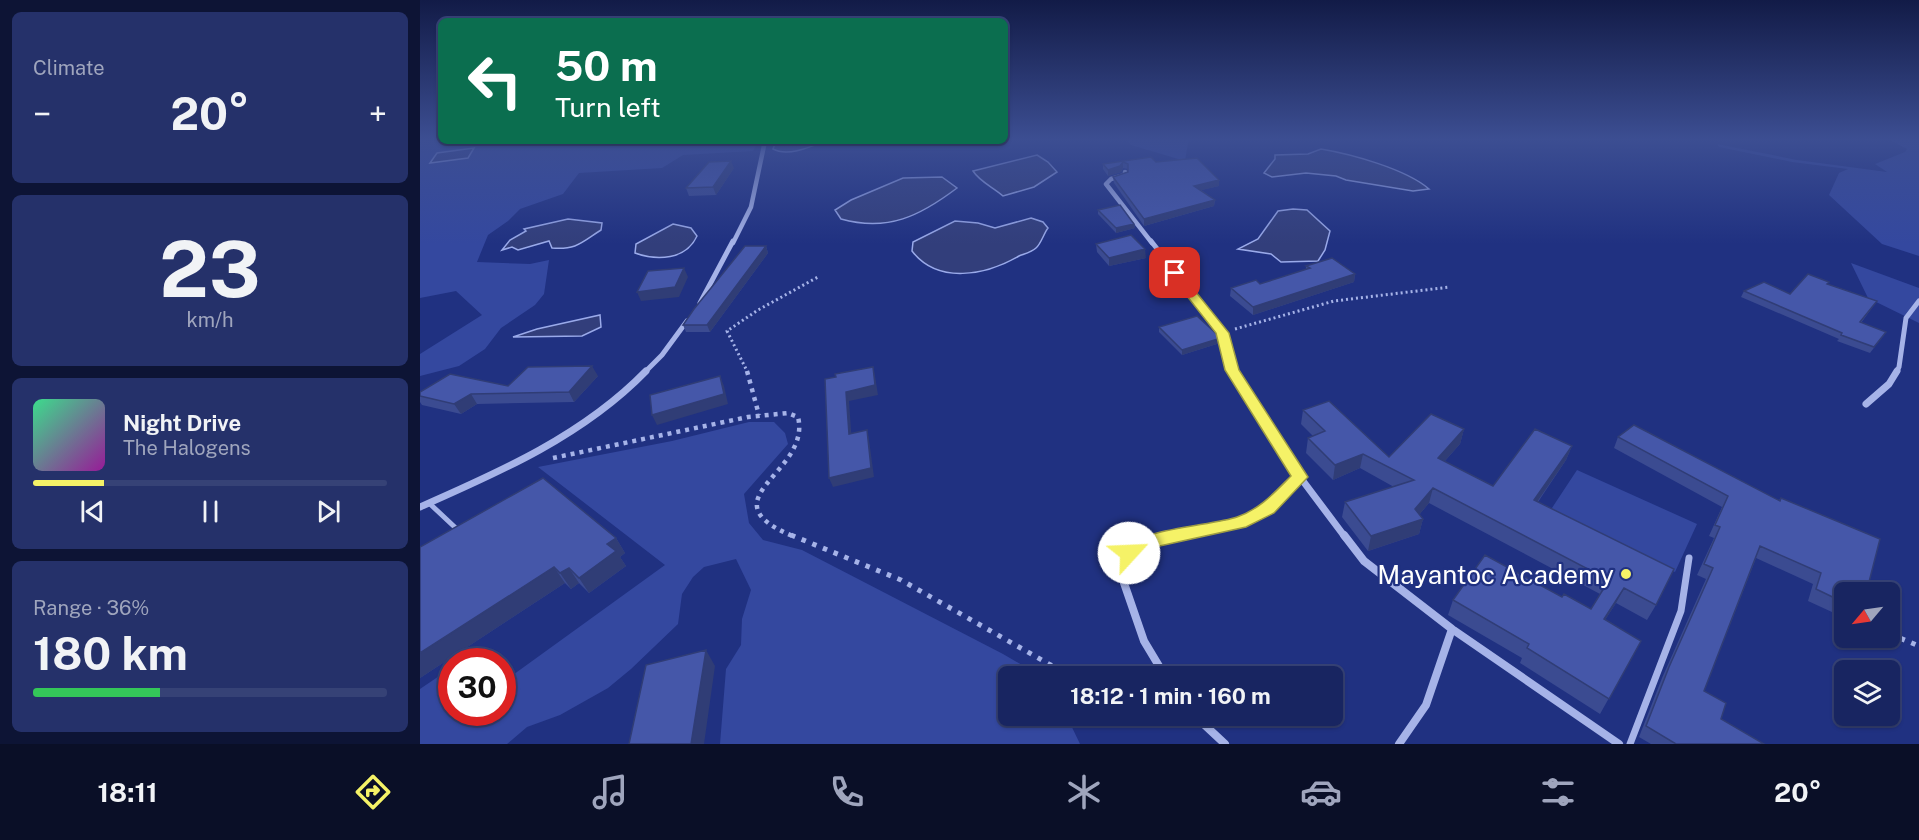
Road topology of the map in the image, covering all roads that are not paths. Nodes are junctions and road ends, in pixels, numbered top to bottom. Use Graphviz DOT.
graph roads {
  1 [pos="758,175"];
  2 [pos="1125,175"];
  3 [pos="1919,301"];
  4 [pos="698,305"];
  5 [pos="692,315"];
  6 [pos="1866,404"];
  7 [pos="1300,477"];
  8 [pos="429,503"];
  9 [pos="420,507"];
  10 [pos="466,537"];
  11 [pos="1689,558"];
  12 [pos="1452,629"];
  13 [pos="1160,666"];
  14 [pos="1206,726"];
  15 [pos="1225,744"];
  16 [pos="1399,744"];
  17 [pos="1618,744"];
  18 [pos="1630,744"];
  1 -- 4 [label="street"];
  2 -- 7 [label="street"];
  3 -- 6 [label="street"];
  5 -- 8 [label="street"];
  7 -- 12 [label="street"];
  7 -- 13 [label="street"];
  8 -- 9 [label="street"];
  8 -- 10 [label="lane"];
  11 -- 18 [label="lane"];
  12 -- 16 [label="street"];
  12 -- 17 [label="street"];
  14 -- 15 [label="street"];
}
